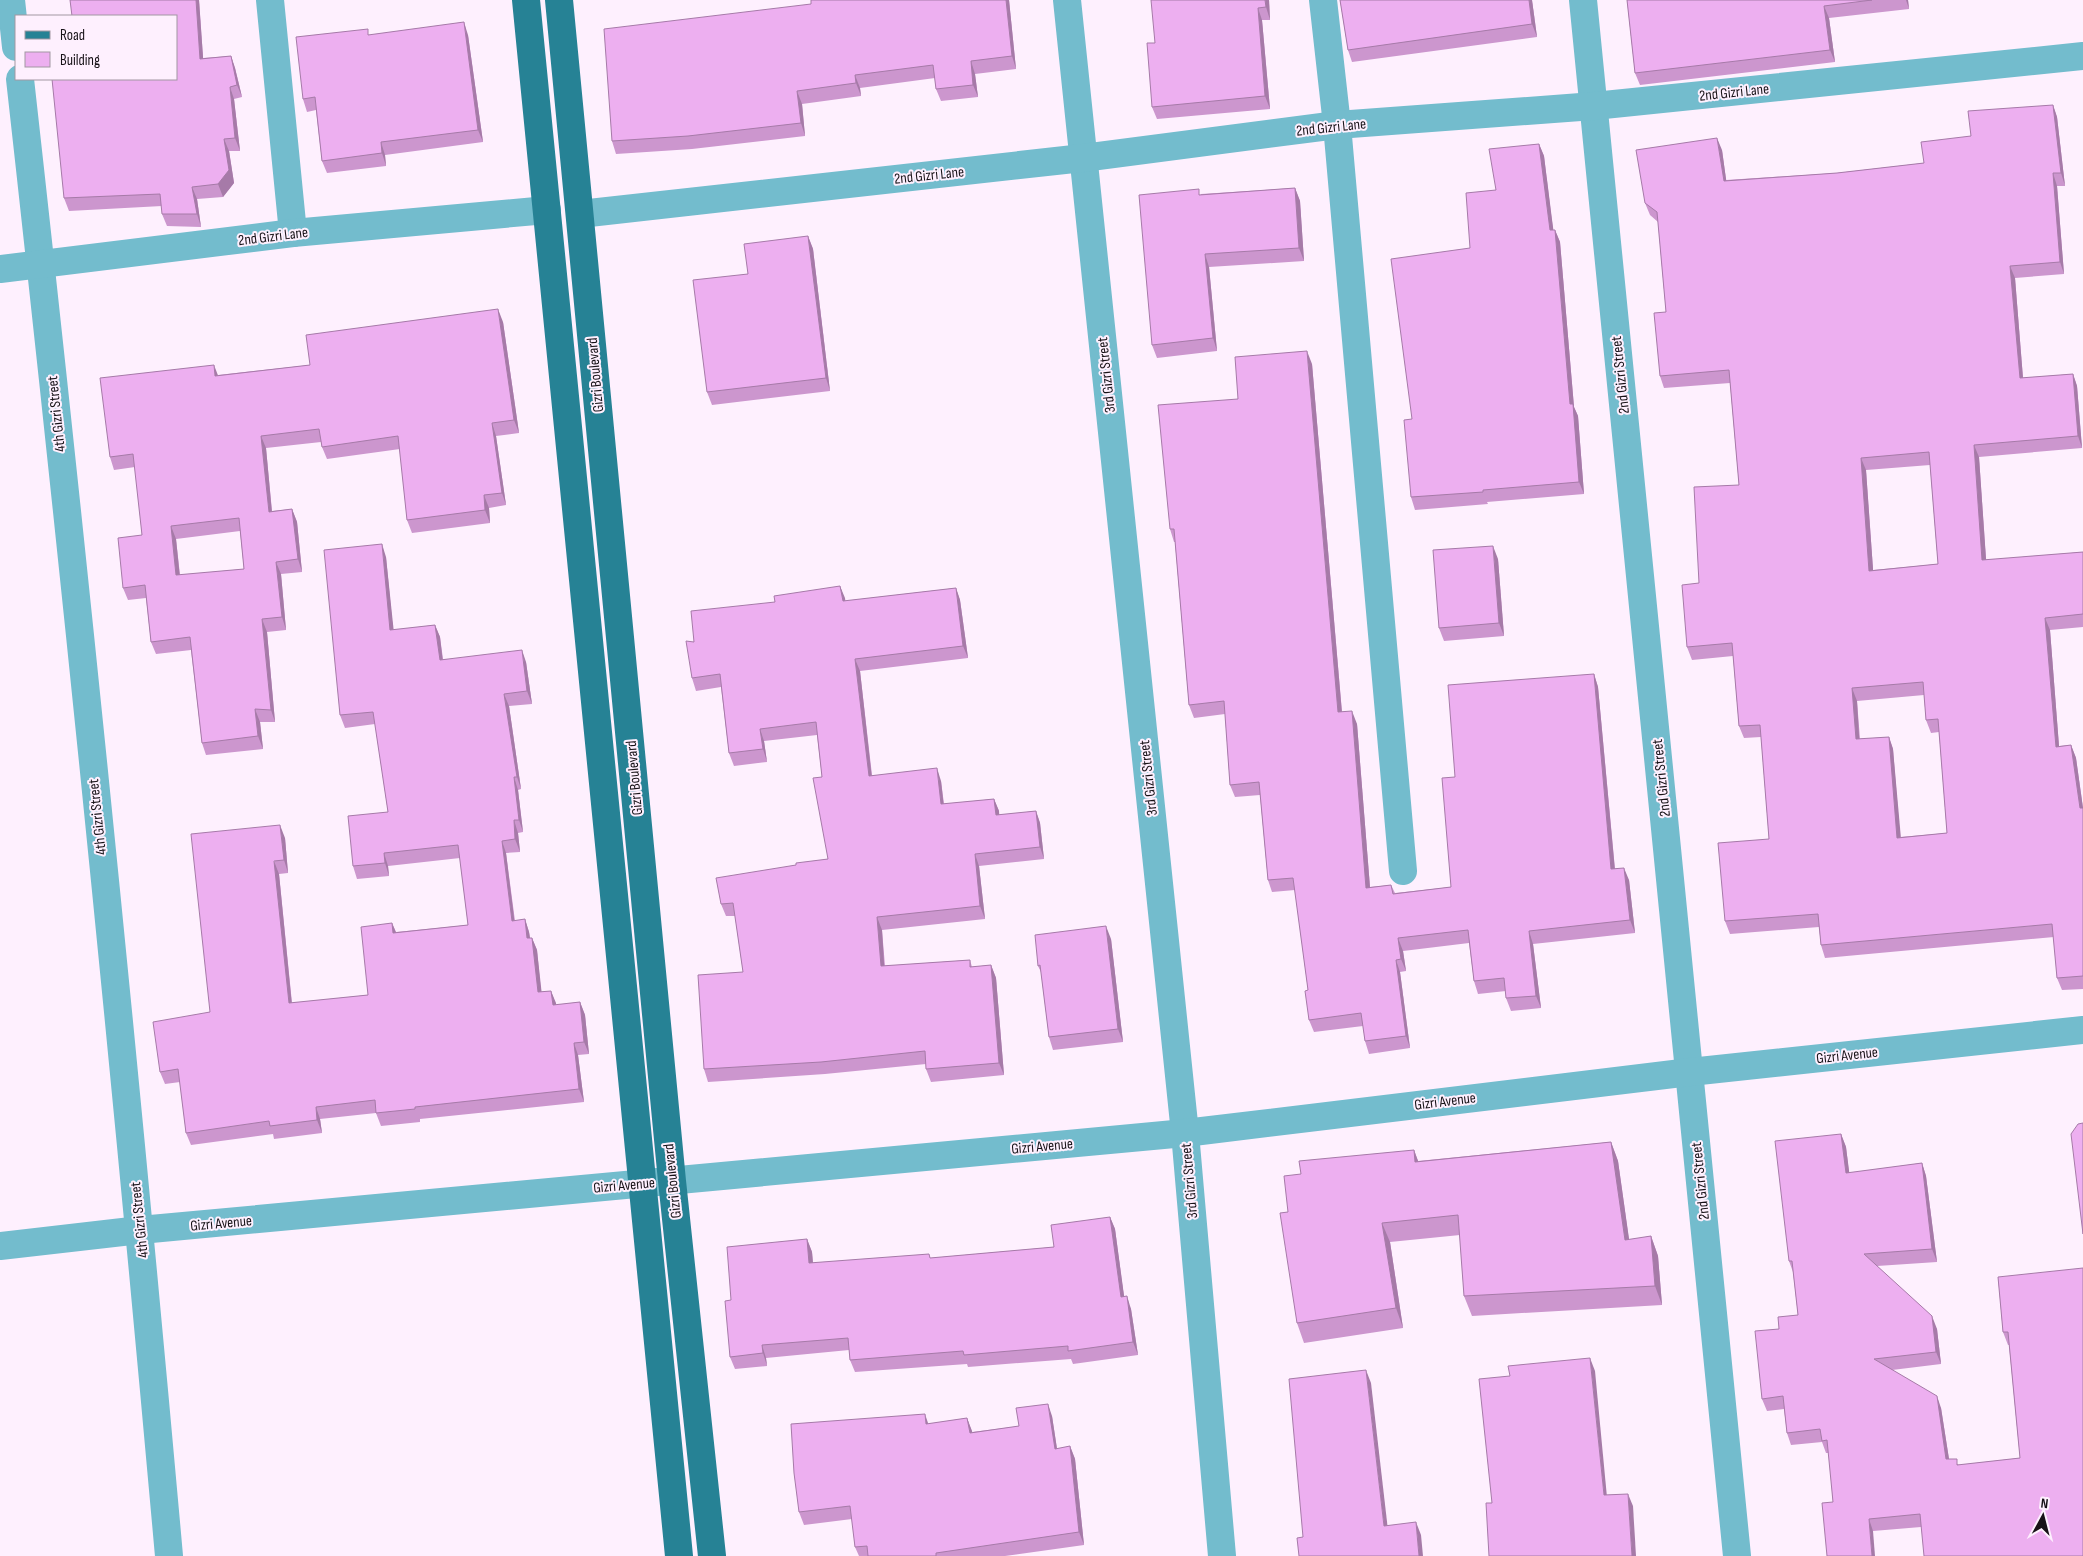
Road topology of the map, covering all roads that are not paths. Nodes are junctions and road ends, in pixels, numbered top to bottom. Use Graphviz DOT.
graph roads {
  1 [pos="11,0"];
  2 [pos="270,0"];
  3 [pos="526,0"];
  4 [pos="559,0"];
  5 [pos="1067,0"];
  6 [pos="1323,0"];
  7 [pos="1584,0"];
  8 [pos="15,38"];
  9 [pos="2083,56"];
  10 [pos="20,80"];
  11 [pos="1594,106"];
  12 [pos="1337,125"];
  13 [pos="1083,158"];
  14 [pos="547,210"];
  15 [pos="580,214"];
  16 [pos="293,232"];
  17 [pos="41,265"];
  18 [pos="0,269"];
  19 [pos="1403,871"];
  20 [pos="2083,1030"];
  21 [pos="1690,1072"];
  22 [pos="1185,1133"];
  23 [pos="672,1181"];
  24 [pos="643,1184"];
  25 [pos="140,1230"];
  26 [pos="0,1246"];
  27 [pos="170,1556"];
  28 [pos="679,1556"];
  29 [pos="712,1556"];
  30 [pos="1222,1556"];
  31 [pos="1737,1556"];
  1 -- 8 [label="street"];
  2 -- 16 [label="street"];
  3 -- 14 [label="main road, Gizri Boulevard"];
  4 -- 15 [label="main road, Gizri Boulevard"];
  5 -- 13 [label="street, 3rd Gizri Street"];
  6 -- 12 [label="street"];
  7 -- 11 [label="street, 2nd Gizri Street"];
  9 -- 11 [label="street, 2nd Gizri Lane"];
  10 -- 17 [label="street, 4th Gizri Street"];
  11 -- 12 [label="street, 2nd Gizri Lane"];
  11 -- 21 [label="street, 2nd Gizri Street"];
  12 -- 13 [label="street, 2nd Gizri Lane"];
  12 -- 19 [label="street"];
  13 -- 15 [label="street, 2nd Gizri Lane"];
  13 -- 22 [label="street, 3rd Gizri Street"];
  14 -- 16 [label="street, 2nd Gizri Lane"];
  14 -- 24 [label="main road, Gizri Boulevard"];
  15 -- 23 [label="main road, Gizri Boulevard"];
  16 -- 17 [label="street, 2nd Gizri Lane"];
  17 -- 18 [label="street, 2nd Gizri Lane"];
  17 -- 25 [label="street, 4th Gizri Street"];
  20 -- 21 [label="street, Gizri Avenue"];
  21 -- 22 [label="street, Gizri Avenue"];
  21 -- 31 [label="street, 2nd Gizri Street"];
  22 -- 23 [label="street, Gizri Avenue"];
  22 -- 30 [label="street, 3rd Gizri Street"];
  23 -- 24 [label="street, Gizri Avenue"];
  23 -- 29 [label="main road, Gizri Boulevard"];
  24 -- 25 [label="street, Gizri Avenue"];
  24 -- 28 [label="main road, Gizri Boulevard"];
  25 -- 26 [label="street, Gizri Avenue"];
  25 -- 27 [label="street, 4th Gizri Street"];
}
